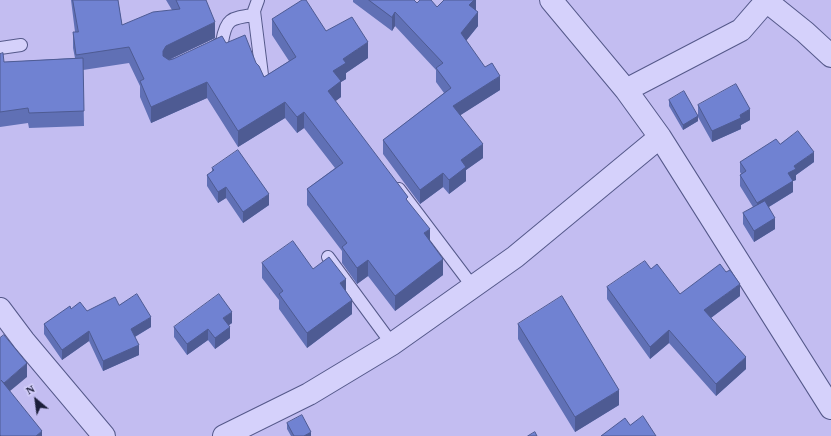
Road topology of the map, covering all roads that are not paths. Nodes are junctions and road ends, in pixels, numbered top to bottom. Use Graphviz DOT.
graph roads {
  1 [pos="258,0"];
  2 [pos="551,0"];
  3 [pos="766,1"];
  4 [pos="254,15"];
  5 [pos="21,45"];
  6 [pos="0,48"];
  7 [pos="205,51"];
  8 [pos="831,56"];
  9 [pos="262,75"];
  10 [pos="626,90"];
  11 [pos="660,137"];
  12 [pos="392,180"];
  13 [pos="328,257"];
  14 [pos="473,287"];
  15 [pos="0,309"];
  16 [pos="392,344"];
  17 [pos="829,402"];
  18 [pos="104,436"];
  19 [pos="224,436"];
  1 -- 4 [label="lane"];
  2 -- 10 [label="street"];
  3 -- 8 [label="street"];
  3 -- 10 [label="street"];
  4 -- 7 [label="lane"];
  4 -- 9 [label="lane"];
  5 -- 6 [label="lane"];
  10 -- 11 [label="street"];
  11 -- 14 [label="street"];
  11 -- 17 [label="street"];
  12 -- 14 [label="lane"];
  13 -- 16 [label="lane"];
  14 -- 16 [label="street"];
  15 -- 18 [label="street"];
  16 -- 19 [label="street"];
}
